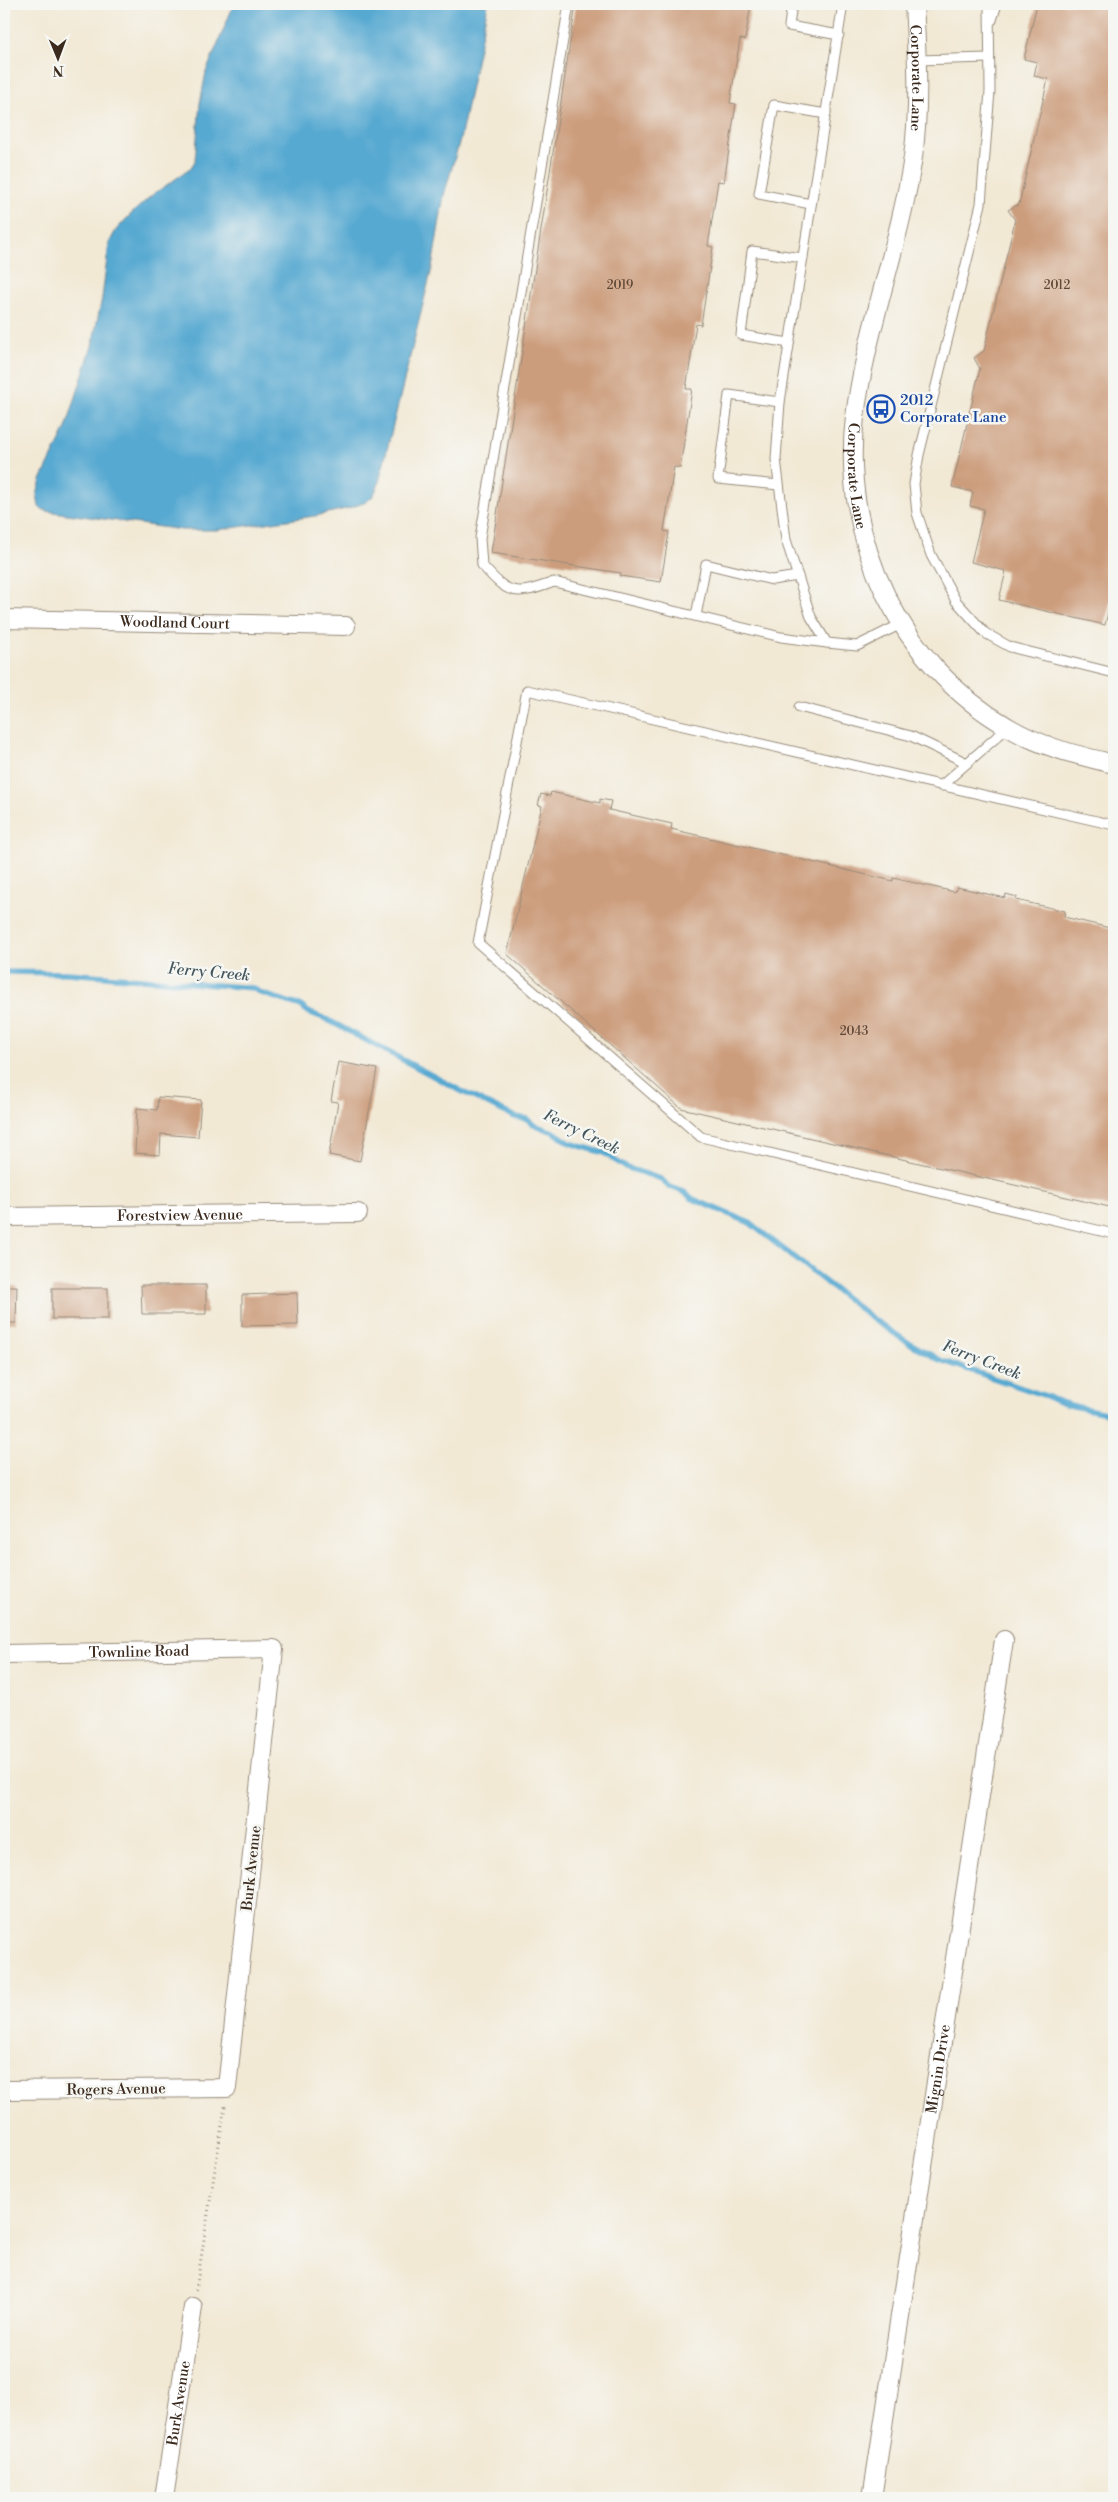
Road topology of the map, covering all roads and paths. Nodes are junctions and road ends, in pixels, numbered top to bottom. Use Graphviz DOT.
graph roads {
  1 [pos="569,4"];
  2 [pos="792,4"];
  3 [pos="843,4"];
  4 [pos="914,4"];
  5 [pos="989,4"];
  6 [pos="997,4"];
  7 [pos="989,27"];
  8 [pos="839,35"];
  9 [pos="989,58"];
  10 [pos="917,60"];
  11 [pos="826,114"];
  12 [pos="812,204"];
  13 [pos="803,258"];
  14 [pos="789,343"];
  15 [pos="780,402"];
  16 [pos="779,485"];
  17 [pos="798,576"];
  18 [pos="696,616"];
  19 [pos="4,619"];
  20 [pos="901,624"];
  21 [pos="346,626"];
  22 [pos="828,643"];
  23 [pos="1114,673"];
  24 [pos="799,707"];
  25 [pos="1008,727"];
  26 [pos="967,763"];
  27 [pos="1114,764"];
  28 [pos="941,786"];
  29 [pos="1114,825"];
  30 [pos="358,1213"];
  31 [pos="4,1218"];
  32 [pos="1114,1234"];
  33 [pos="1004,1640"];
  34 [pos="274,1649"];
  35 [pos="4,1654"];
  36 [pos="227,2088"];
  37 [pos="4,2090"];
  38 [pos="193,2307"];
  39 [pos="164,2498"];
  40 [pos="872,2498"];
  1 -- 18 [label="lane"];
  2 -- 8 [label="lane"];
  3 -- 8 [label="lane"];
  4 -- 10 [label="street, Corporate Lane"];
  5 -- 7 [label="lane"];
  6 -- 7 [label="lane"];
  7 -- 9 [label="lane"];
  8 -- 11 [label="lane"];
  9 -- 10 [label="lane"];
  9 -- 23 [label="lane"];
  10 -- 20 [label="street, Corporate Lane"];
  11 -- 12 [label="lane"];
  11 -- 12 [label="lane"];
  12 -- 13 [label="lane"];
  13 -- 14 [label="lane"];
  13 -- 14 [label="lane"];
  14 -- 15 [label="lane"];
  15 -- 16 [label="lane"];
  15 -- 16 [label="lane"];
  16 -- 17 [label="lane"];
  17 -- 18 [label="lane"];
  17 -- 22 [label="lane"];
  18 -- 22 [label="lane"];
  19 -- 21 [label="street, Woodland Court"];
  20 -- 22 [label="lane"];
  20 -- 25 [label="street, Corporate Lane"];
  24 -- 26 [label="lane"];
  25 -- 26 [label="lane"];
  25 -- 27 [label="street, Corporate Lane"];
  26 -- 28 [label="lane"];
  28 -- 29 [label="lane"];
  28 -- 32 [label="lane"];
  30 -- 31 [label="street, Forestview Avenue"];
  33 -- 40 [label="street, Mignin Drive"];
  34 -- 35 [label="street, Townline Road"];
  34 -- 36 [label="street, Burk Avenue"];
  36 -- 37 [label="street, Rogers Avenue"];
  36 -- 38 [label="path"];
  38 -- 39 [label="street, Burk Avenue"];
}
